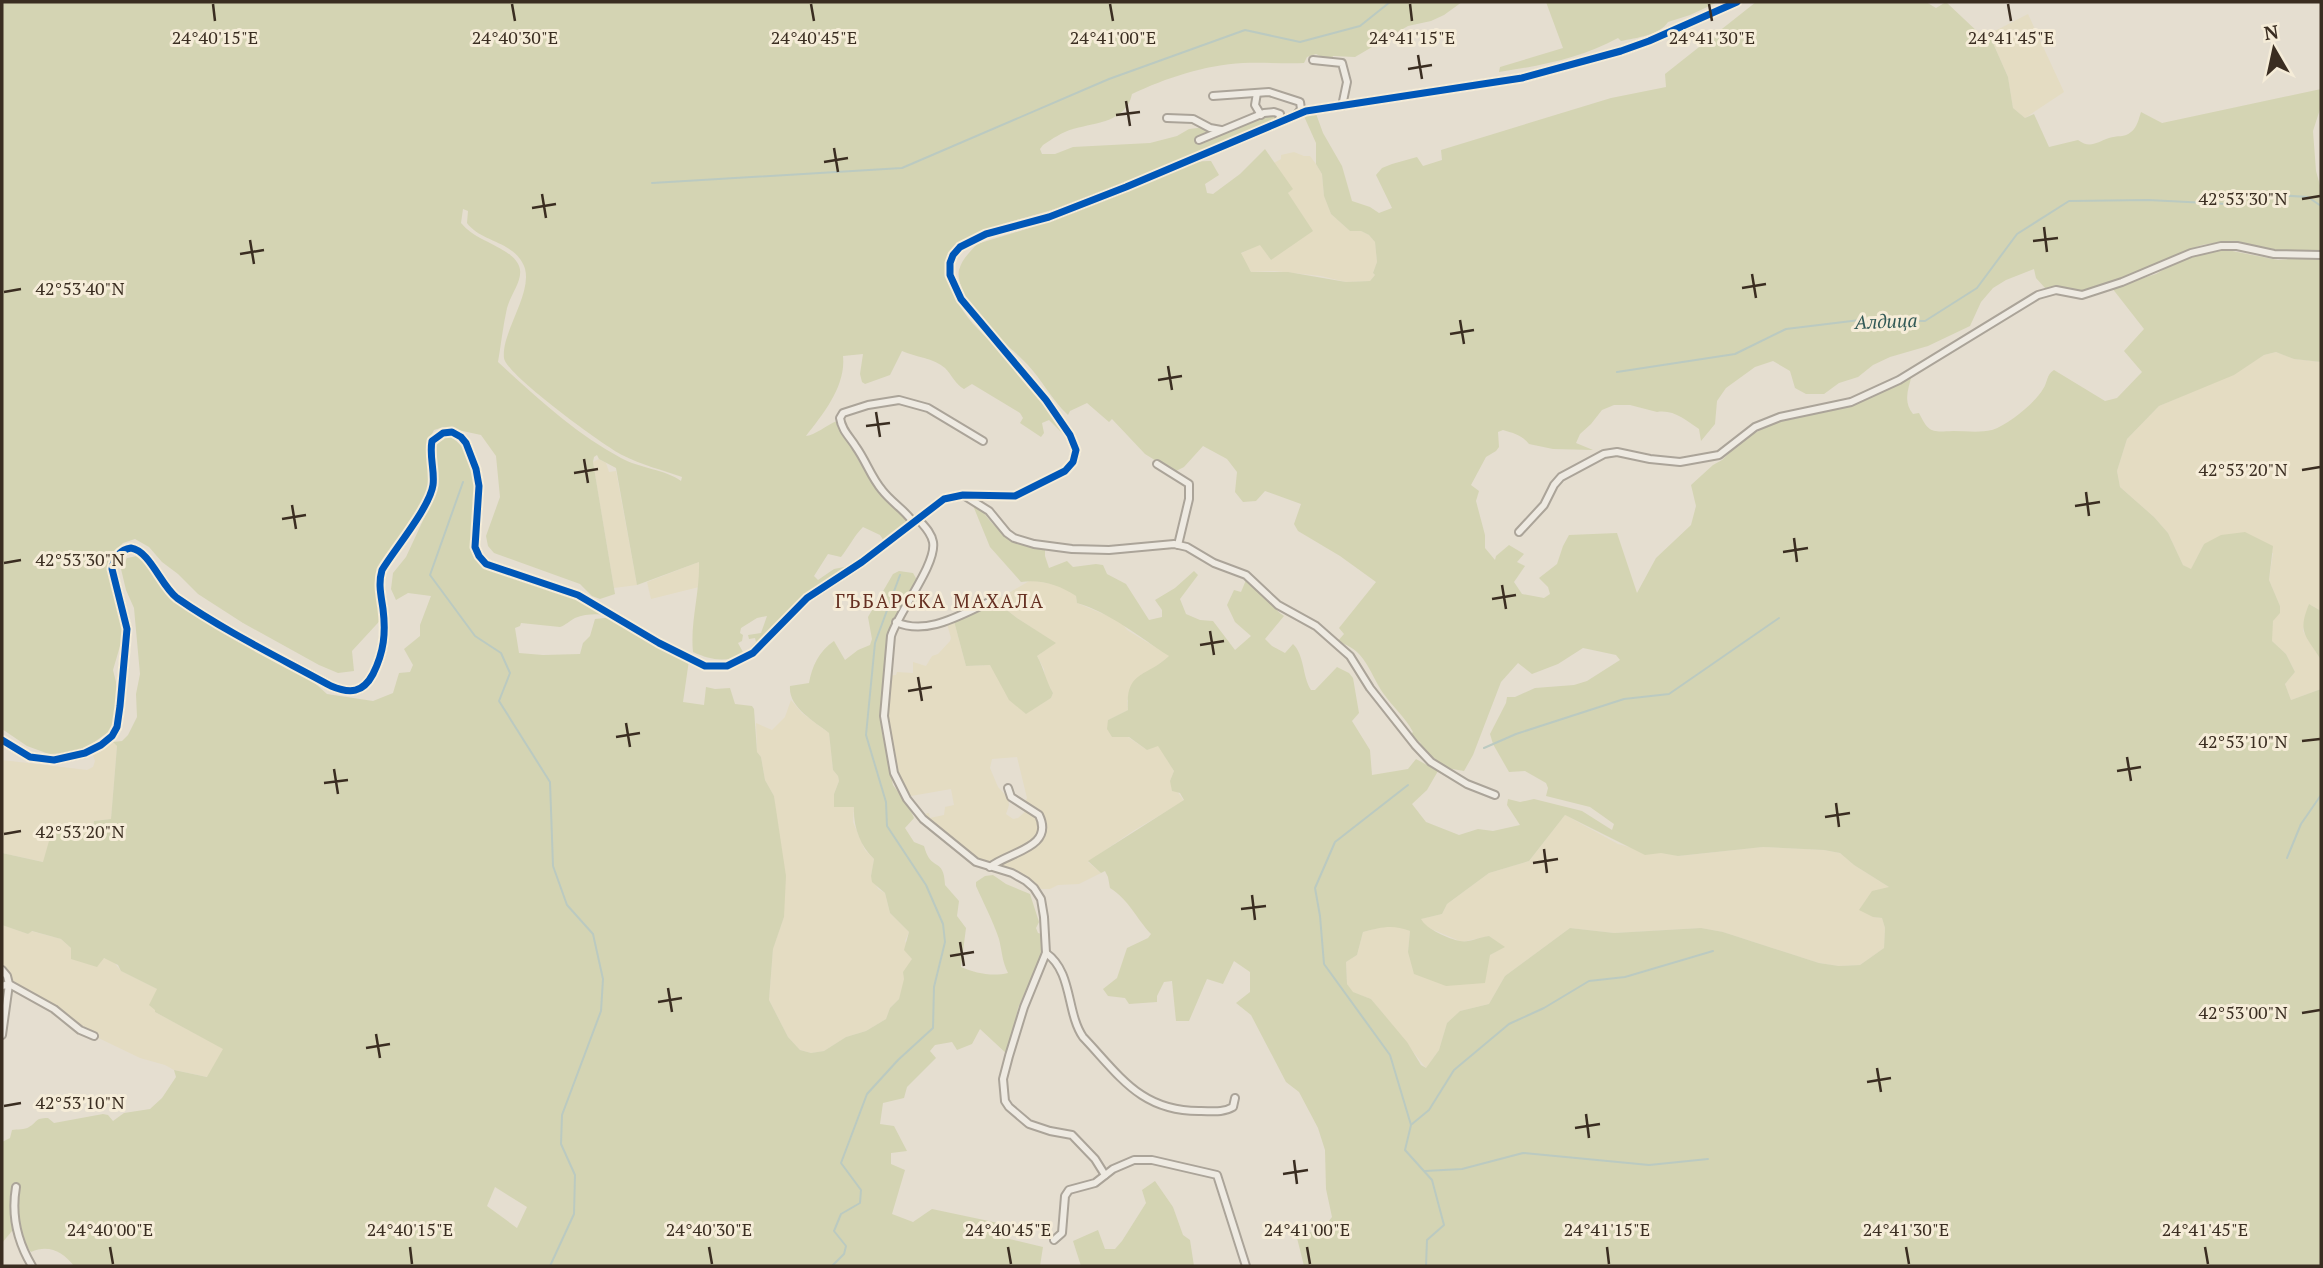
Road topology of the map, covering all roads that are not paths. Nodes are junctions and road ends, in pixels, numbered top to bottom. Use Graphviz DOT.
graph roads {
  1 [pos="1737,2"];
  2 [pos="1313,60"];
  3 [pos="1257,93"];
  4 [pos="1213,96"];
  5 [pos="1342,106"];
  6 [pos="1261,115"];
  7 [pos="1296,115"];
  8 [pos="1167,118"];
  9 [pos="1279,122"];
  10 [pos="1223,130"];
  11 [pos="1199,140"];
  12 [pos="2321,255"];
  13 [pos="983,441"];
  14 [pos="1157,464"];
  15 [pos="963,495"];
  16 [pos="915,521"];
  17 [pos="1519,532"];
  18 [pos="1178,545"];
  19 [pos="989,602"];
  20 [pos="896,622"];
  21 [pos="2,740"];
  22 [pos="1008,788"];
  23 [pos="1495,795"];
  24 [pos="990,867"];
  25 [pos="1045,953"];
  26 [pos="2,970"];
  27 [pos="5,985"];
  28 [pos="2,1035"];
  29 [pos="94,1036"];
  30 [pos="1235,1098"];
  31 [pos="1105,1175"];
  32 [pos="16,1187"];
  33 [pos="1054,1240"];
  34 [pos="32,1266"];
  35 [pos="1246,1266"];
  1 -- 5 [label="street"];
  2 -- 5 [label="street"];
  3 -- 4 [label="street"];
  3 -- 6 [label="street"];
  3 -- 7 [label="street"];
  5 -- 7 [label="street"];
  6 -- 9 [label="street"];
  6 -- 10 [label="street"];
  7 -- 9 [label="street"];
  8 -- 10 [label="street"];
  9 -- 15 [label="street"];
  10 -- 11 [label="street"];
  12 -- 17 [label="street"];
  13 -- 16 [label="street"];
  14 -- 18 [label="street"];
  15 -- 16 [label="street"];
  15 -- 18 [label="street"];
  16 -- 20 [label="street"];
  16 -- 21 [label="street"];
  18 -- 23 [label="street"];
  19 -- 20 [label="street"];
  20 -- 24 [label="street"];
  22 -- 24 [label="street"];
  24 -- 25 [label="street"];
  25 -- 30 [label="street"];
  25 -- 31 [label="street"];
  26 -- 27 [label="street"];
  27 -- 28 [label="street"];
  27 -- 29 [label="street"];
  31 -- 33 [label="street"];
  31 -- 35 [label="street"];
  32 -- 34 [label="street"];
}
